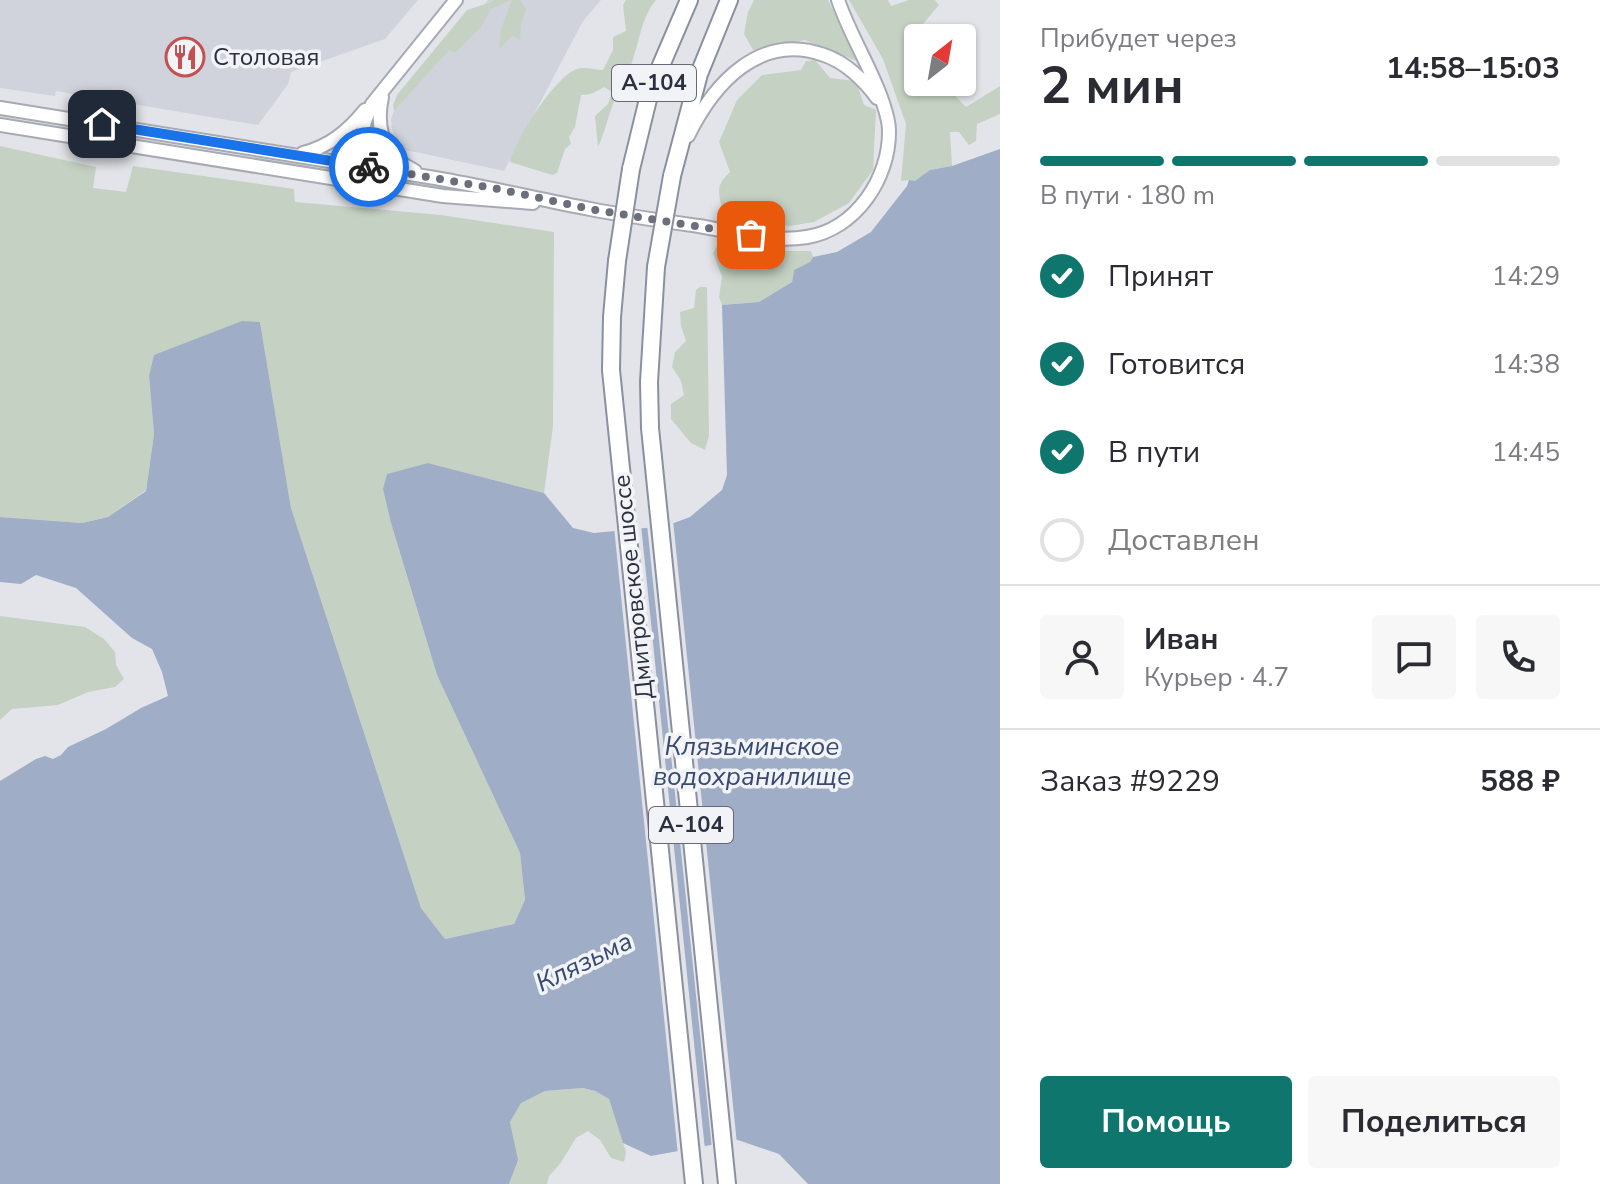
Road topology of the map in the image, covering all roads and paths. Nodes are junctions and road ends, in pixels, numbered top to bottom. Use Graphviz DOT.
graph roads {
  1 [pos="456,0"];
  2 [pos="689,0"];
  3 [pos="729,0"];
  4 [pos="838,0"];
  5 [pos="383,90"];
  6 [pos="0,108"];
  7 [pos="885,110"];
  8 [pos="0,125"];
  9 [pos="296,155"];
  10 [pos="356,164"];
  11 [pos="673,172"];
  12 [pos="428,176"];
  13 [pos="354,182"];
  14 [pos="576,206"];
  15 [pos="694,1184"];
  16 [pos="727,1184"];
  1 -- 5 [label="main road"];
  2 -- 15 [label="highway, Дмитровское шоссе / А-104, bridge"];
  3 -- 11 [label="highway, Дмитровское шоссе / А-104"];
  4 -- 7 [label="main road"];
  5 -- 9 [label="main road"];
  5 -- 10 [label="main road"];
  5 -- 12 [label="main road"];
  6 -- 9 [label="main road"];
  7 -- 11 [label="main road"];
  7 -- 14 [label="main road"];
  8 -- 13 [label="main road"];
  9 -- 10 [label="main road"];
  10 -- 12 [label="main road"];
  10 -- 13 [label="main road"];
  11 -- 16 [label="highway, Дмитровское шоссе / А-104, bridge"];
  12 -- 14 [label="main road"];
  13 -- 14 [label="main road"];
}
